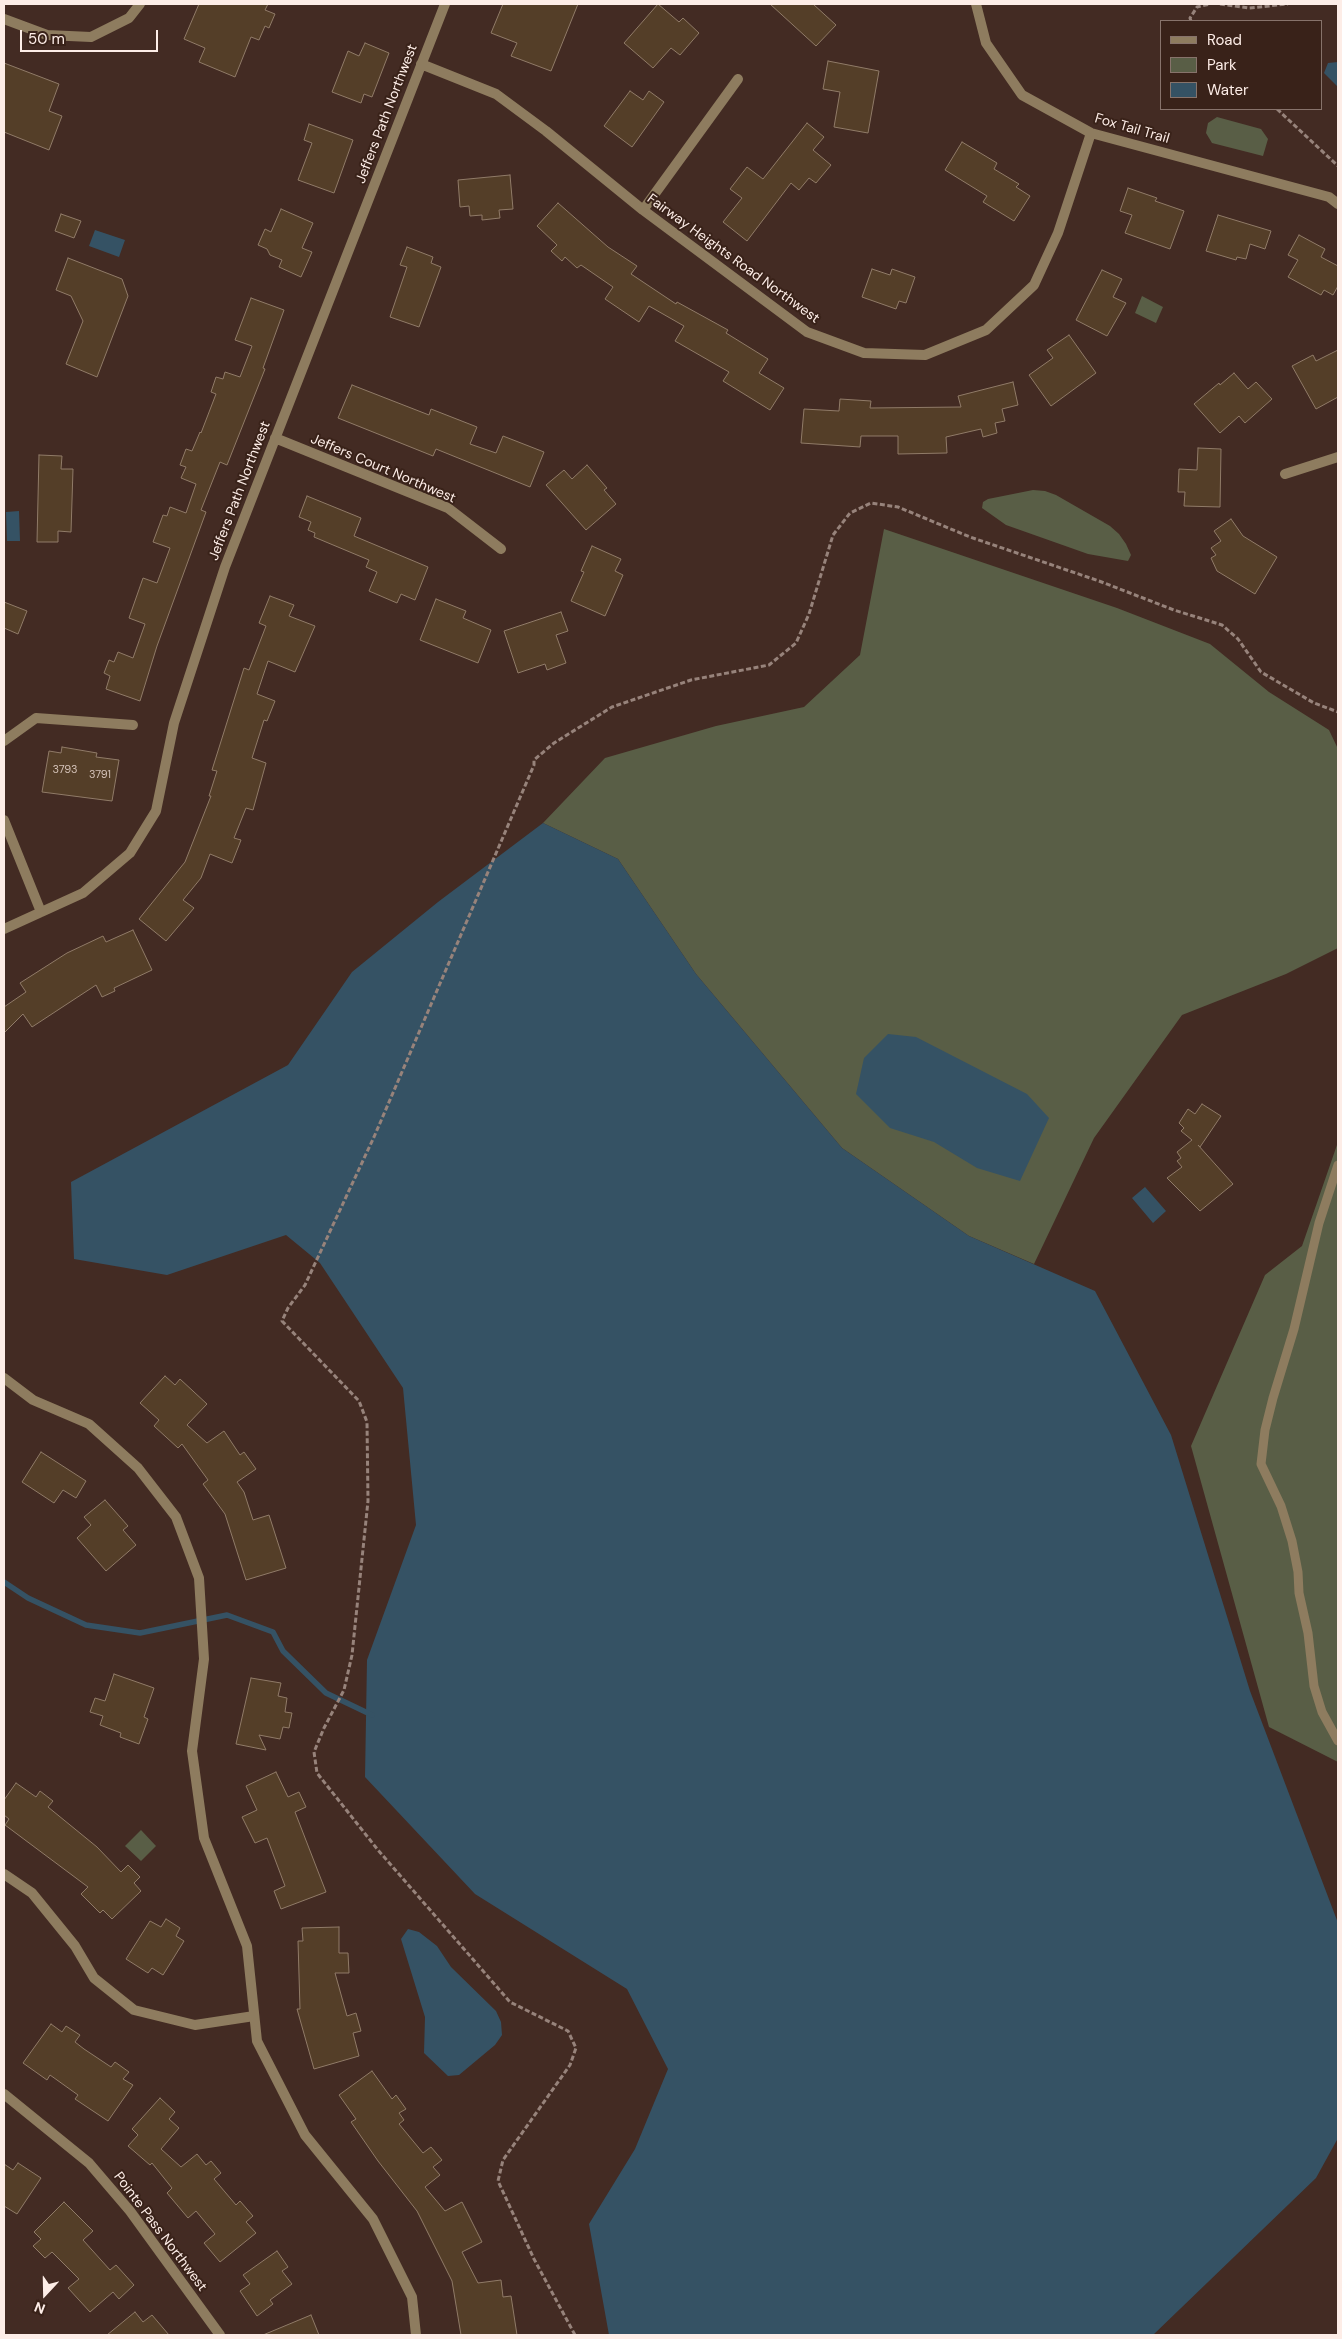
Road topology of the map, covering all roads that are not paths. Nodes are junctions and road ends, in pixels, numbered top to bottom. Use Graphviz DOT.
graph roads {
  1 [pos="140,4"];
  2 [pos="445,4"];
  3 [pos="976,4"];
  4 [pos="4,18"];
  5 [pos="421,64"];
  6 [pos="738,79"];
  7 [pos="1091,133"];
  8 [pos="1338,204"];
  9 [pos="643,210"];
  10 [pos="275,438"];
  11 [pos="1338,457"];
  12 [pos="1285,474"];
  13 [pos="501,549"];
  14 [pos="133,726"];
  15 [pos="4,741"];
  16 [pos="4,820"];
  17 [pos="41,912"];
  18 [pos="4,929"];
  19 [pos="1338,1165"];
  20 [pos="4,1378"];
  21 [pos="1338,1741"];
  22 [pos="4,1874"];
  23 [pos="254,2016"];
  24 [pos="4,2094"];
  25 [pos="220,2335"];
  26 [pos="416,2335"];
  1 -- 4 [label="street"];
  2 -- 5 [label="street, Jeffers Path Northwest"];
  3 -- 7 [label="street, Fox Tail Trail"];
  5 -- 9 [label="street, Fairway Heights Road Northwest"];
  5 -- 10 [label="street, Jeffers Path Northwest"];
  6 -- 9 [label="street"];
  7 -- 8 [label="street, Fox Tail Trail"];
  7 -- 9 [label="street, Fairway Heights Road Northwest"];
  10 -- 13 [label="street, Jeffers Court Northwest"];
  10 -- 17 [label="street, Jeffers Path Northwest"];
  11 -- 12 [label="street"];
  14 -- 15 [label="street"];
  16 -- 17 [label="street"];
  17 -- 18 [label="street, Jeffers Path Northwest"];
  19 -- 21 [label="lane"];
  20 -- 23 [label="street"];
  22 -- 23 [label="street"];
  23 -- 26 [label="street"];
  24 -- 25 [label="street, Pointe Pass Northwest"];
}
